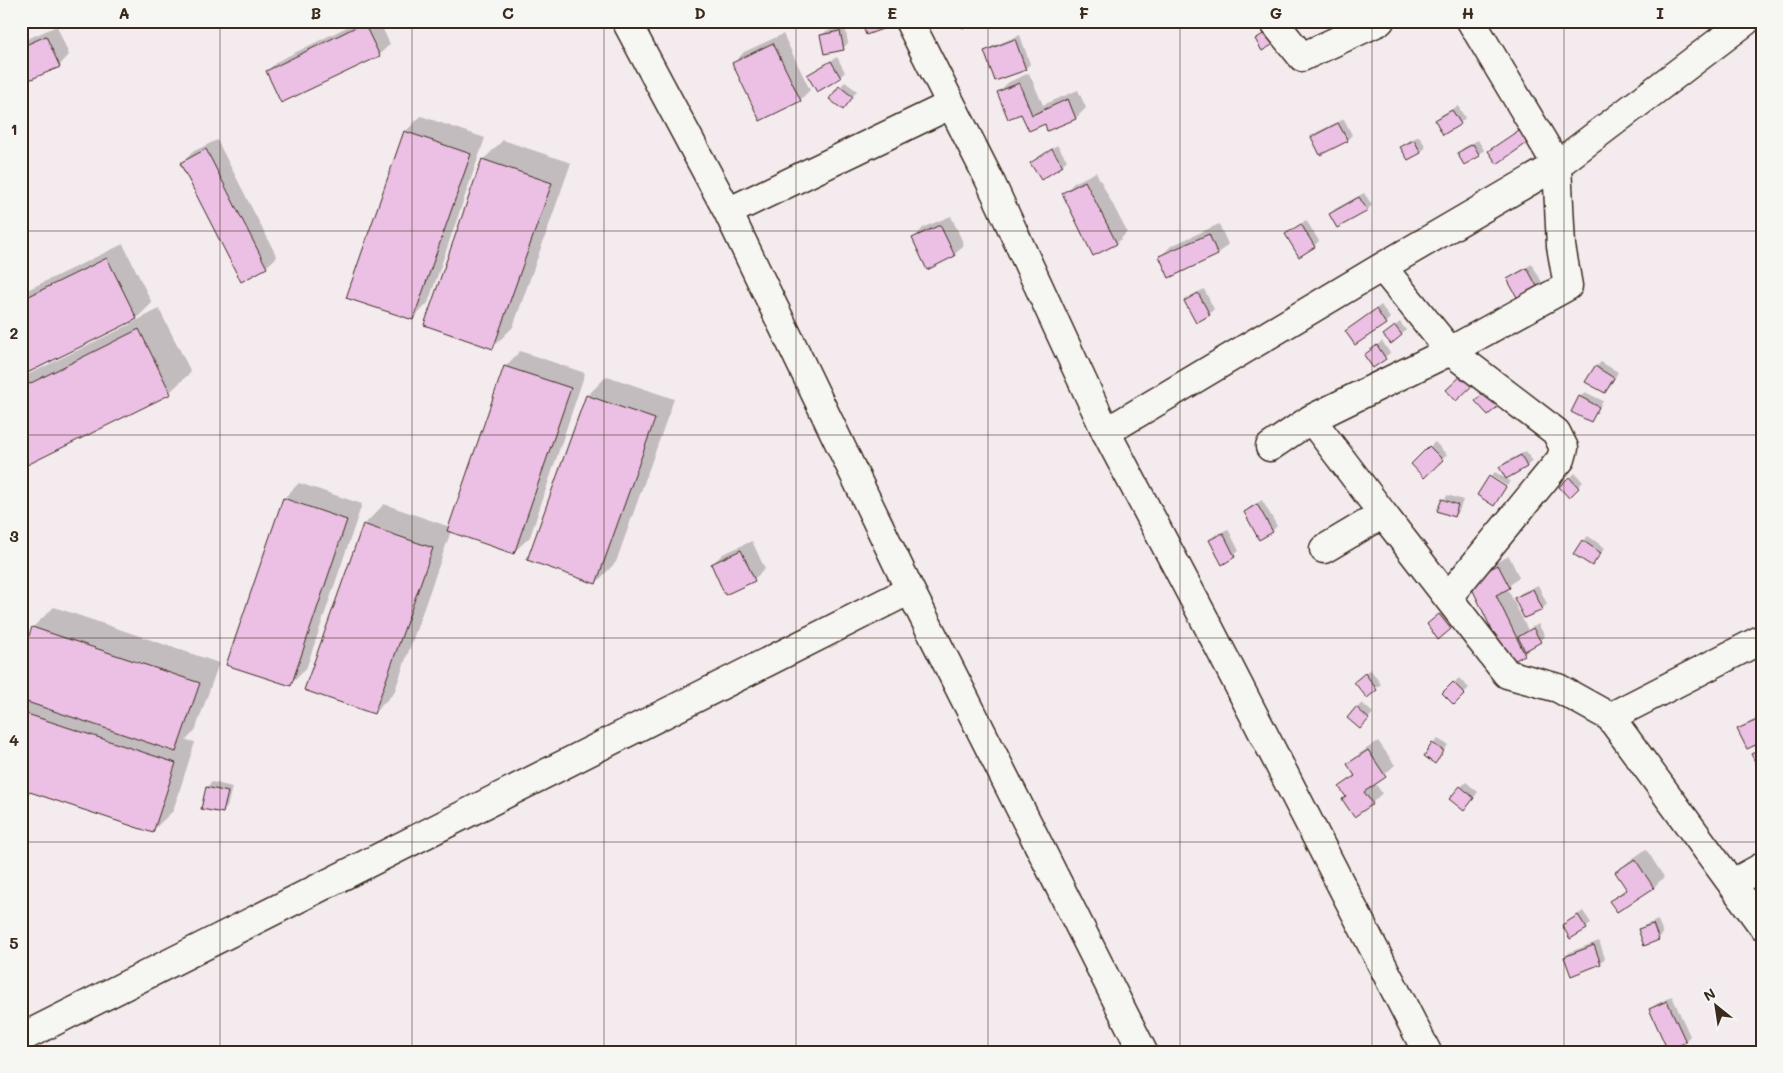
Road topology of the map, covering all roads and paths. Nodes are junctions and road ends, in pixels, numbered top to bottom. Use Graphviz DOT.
graph roads {
  1 [pos="626,21"];
  2 [pos="909,21"];
  3 [pos="1273,21"];
  4 [pos="1380,21"];
  5 [pos="1470,21"];
  6 [pos="1746,21"];
  7 [pos="950,105"];
  8 [pos="1557,165"];
  9 [pos="728,212"];
  10 [pos="1382,267"];
  11 [pos="1450,351"];
  12 [pos="1311,419"];
  13 [pos="1106,432"];
  14 [pos="1270,447"];
  15 [pos="1383,514"];
  16 [pos="1324,549"];
  17 [pos="910,590"];
  18 [pos="1448,598"];
  19 [pos="1762,639"];
  20 [pos="1610,716"];
  21 [pos="1762,867"];
  22 [pos="1733,883"];
  23 [pos="1762,925"];
  24 [pos="21,1038"];
  25 [pos="1143,1052"];
  26 [pos="1427,1052"];
  1 -- 9 [label="street"];
  2 -- 7 [label="street"];
  3 -- 4 [label="street"];
  5 -- 8 [label="street"];
  6 -- 8 [label="street"];
  7 -- 9 [label="street"];
  7 -- 13 [label="street"];
  8 -- 10 [label="street"];
  8 -- 11 [label="street"];
  9 -- 17 [label="street"];
  10 -- 11 [label="street"];
  10 -- 13 [label="street"];
  11 -- 12 [label="street"];
  11 -- 18 [label="street"];
  12 -- 14 [label="street"];
  12 -- 15 [label="street"];
  13 -- 26 [label="street"];
  15 -- 16 [label="street"];
  15 -- 18 [label="street"];
  17 -- 24 [label="street"];
  17 -- 25 [label="street"];
  18 -- 20 [label="street"];
  19 -- 20 [label="street"];
  20 -- 22 [label="street"];
  21 -- 22 [label="street"];
  22 -- 23 [label="street"];
}
